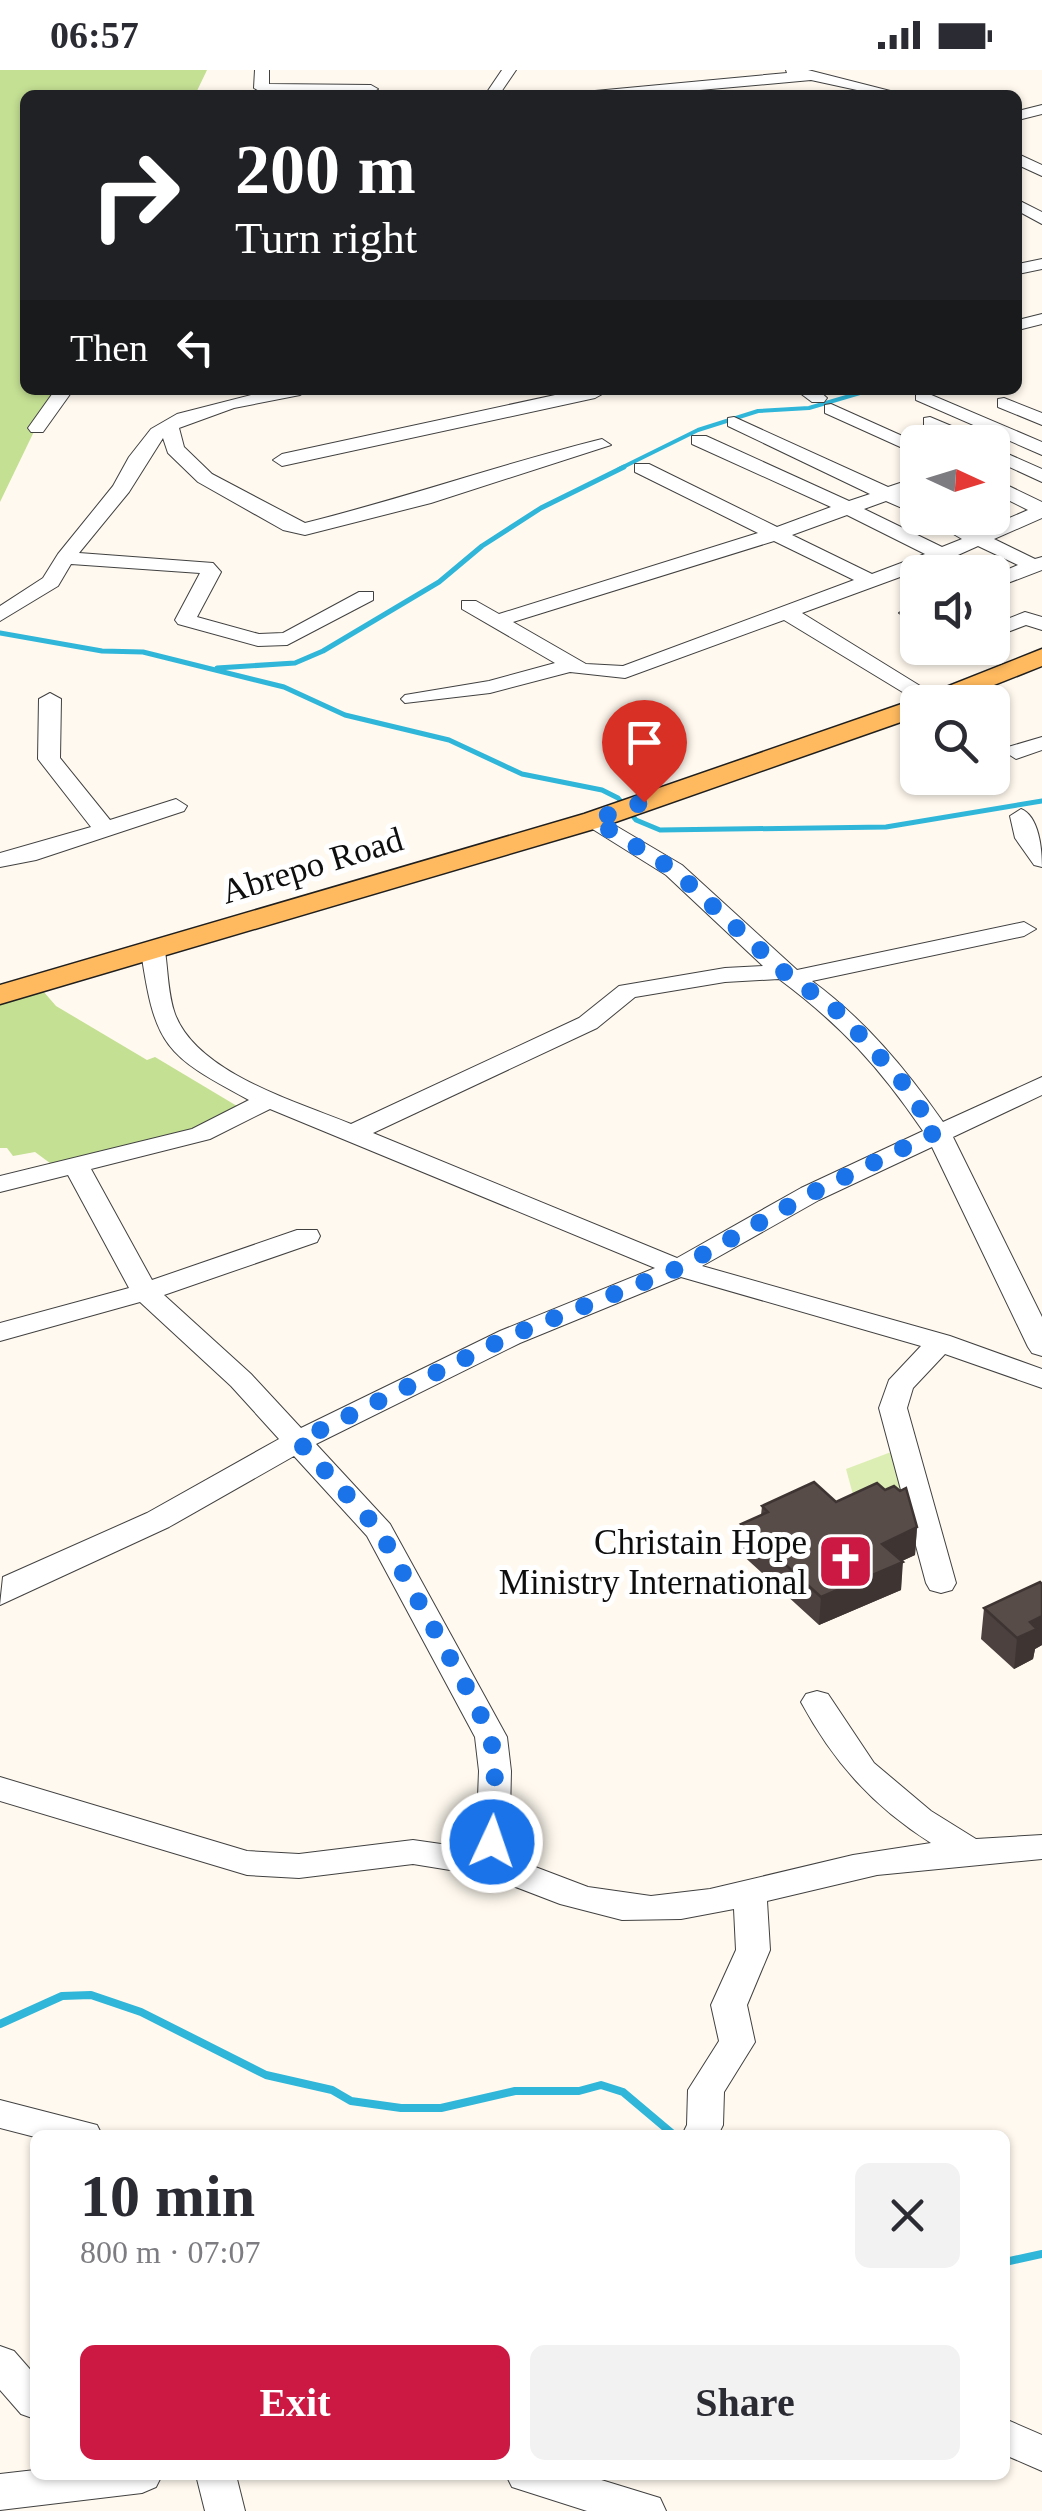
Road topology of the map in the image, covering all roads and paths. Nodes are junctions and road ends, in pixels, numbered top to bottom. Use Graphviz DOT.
graph roads {
  1 [pos="789,70"];
  2 [pos="808,76"];
  3 [pos="652,90"];
  4 [pos="877,90"];
  5 [pos="60,395"];
  6 [pos="273,395"];
  7 [pos="577,395"];
  8 [pos="922,396"];
  9 [pos="818,399"];
  10 [pos="1004,402"];
  11 [pos="1042,420"];
  12 [pos="734,422"];
  13 [pos="930,422"];
  14 [pos="936,425"];
  15 [pos="169,426"];
  16 [pos="37,428"];
  17 [pos="699,440"];
  18 [pos="900,441"];
  19 [pos="602,444"];
  20 [pos="1042,449"];
  21 [pos="282,460"];
  22 [pos="1010,460"];
  23 [pos="642,468"];
  24 [pos="1039,472"];
  25 [pos="1010,480"];
  26 [pos="900,489"];
  27 [pos="1010,493"];
  28 [pos="885,494"];
  29 [pos="900,501"];
  30 [pos="848,508"];
  31 [pos="1042,510"];
  32 [pos="778,533"];
  33 [pos="973,535"];
  34 [pos="979,538"];
  35 [pos="943,554"];
  36 [pos="65,558"];
  37 [pos="1038,564"];
  38 [pos="1010,573"];
  39 [pos="871,581"];
  40 [pos="366,596"];
  41 [pos="469,605"];
  42 [pos="787,614"];
  43 [pos="0,615"];
  44 [pos="496,621"];
  45 [pos="1042,624"];
  46 [pos="1010,625"];
  47 [pos="1042,657"];
  48 [pos="572,665"];
  49 [pos="902,685"];
  50 [pos="972,685"];
  51 [pos="50,699"];
  52 [pos="412,699"];
  53 [pos="900,712"];
  54 [pos="1042,743"];
  55 [pos="1016,752"];
  56 [pos="176,806"];
  57 [pos="604,816"];
  58 [pos="1021,816"];
  59 [pos="104,829"];
  60 [pos="0,860"];
  61 [pos="1042,860"];
  62 [pos="1024,929"];
  63 [pos="153,951"];
  64 [pos="789,975"];
  65 [pos="0,996"];
  66 [pos="1042,1086"];
  67 [pos="269,1100"];
  68 [pos="936,1132"];
  69 [pos="351,1134"];
  70 [pos="76,1165"];
  71 [pos="0,1184"];
  72 [pos="306,1236"];
  73 [pos="679,1268"];
  74 [pos="146,1292"];
  75 [pos="0,1332"];
  76 [pos="940,1342"];
  77 [pos="1042,1347"];
  78 [pos="1042,1379"];
  79 [pos="298,1441"];
  80 [pos="942,1583"];
  81 [pos="5,1588"];
  82 [pos="817,1702"];
  83 [pos="0,1789"];
  84 [pos="1042,1848"];
  85 [pos="968,1850"];
  86 [pos="492,1864"];
  87 [pos="750,1892"];
  88 [pos="0,2114"];
  89 [pos="64,2130"];
  90 [pos="702,2130"];
  91 [pos="0,2363"];
  92 [pos="30,2396"];
  93 [pos="1010,2438"];
  94 [pos="1042,2454"];
  95 [pos="97,2480"];
  96 [pos="217,2480"];
  97 [pos="548,2480"];
  98 [pos="0,2492"];
  99 [pos="225,2511"];
  100 [pos="646,2511"];
  1 -- 2 [label="street"];
  2 -- 3 [label="street"];
  2 -- 4 [label="street"];
  5 -- 16 [label="street"];
  6 -- 15 [label="street"];
  7 -- 21 [label="street"];
  8 -- 20 [label="street"];
  9 -- 18 [label="street"];
  10 -- 11 [label="street"];
  12 -- 28 [label="street"];
  13 -- 14 [label="street"];
  15 -- 19 [label="street"];
  15 -- 36 [label="street"];
  17 -- 30 [label="street"];
  22 -- 24 [label="street"];
  23 -- 32 [label="street"];
  24 -- 25 [label="street"];
  26 -- 28 [label="street"];
  27 -- 31 [label="street"];
  28 -- 29 [label="street"];
  28 -- 30 [label="street"];
  30 -- 32 [label="street"];
  30 -- 35 [label="street"];
  31 -- 34 [label="street"];
  32 -- 39 [label="street"];
  32 -- 44 [label="street"];
  33 -- 34 [label="street"];
  34 -- 35 [label="street"];
  34 -- 37 [label="street"];
  35 -- 39 [label="street"];
  36 -- 40 [label="street"];
  36 -- 43 [label="street"];
  37 -- 38 [label="street"];
  39 -- 42 [label="street"];
  41 -- 44 [label="street"];
  42 -- 48 [label="street"];
  42 -- 49 [label="street"];
  44 -- 48 [label="street"];
  45 -- 46 [label="street"];
  47 -- 50 [label="main road"];
  48 -- 52 [label="street"];
  51 -- 59 [label="street"];
  53 -- 57 [label="main road, Abrepo Road"];
  54 -- 55 [label="street"];
  56 -- 59 [label="street"];
  57 -- 63 [label="main road, Abrepo Road"];
  57 -- 64 [label="street"];
  58 -- 61 [label="street"];
  59 -- 60 [label="street"];
  62 -- 64 [label="street"];
  63 -- 65 [label="main road, Abrepo Road"];
  63 -- 67 [label="street"];
  64 -- 68 [label="street"];
  64 -- 69 [label="street"];
  66 -- 68 [label="street"];
  67 -- 69 [label="street"];
  67 -- 70 [label="street"];
  68 -- 73 [label="street"];
  68 -- 77 [label="street"];
  69 -- 73 [label="street"];
  70 -- 71 [label="street"];
  70 -- 74 [label="street"];
  72 -- 74 [label="street"];
  73 -- 76 [label="street"];
  73 -- 79 [label="street"];
  74 -- 75 [label="street"];
  74 -- 79 [label="street"];
  76 -- 78 [label="street"];
  76 -- 80 [label="street"];
  79 -- 81 [label="street"];
  79 -- 86 [label="street"];
  82 -- 85 [label="street"];
  83 -- 86 [label="street"];
  84 -- 85 [label="street"];
  85 -- 87 [label="street"];
  86 -- 87 [label="street"];
  87 -- 90 [label="street"];
  88 -- 89 [label="street"];
  91 -- 92 [label="street"];
  93 -- 94 [label="street"];
  95 -- 98 [label="street"];
  96 -- 99 [label="street"];
  97 -- 100 [label="street"];
}
